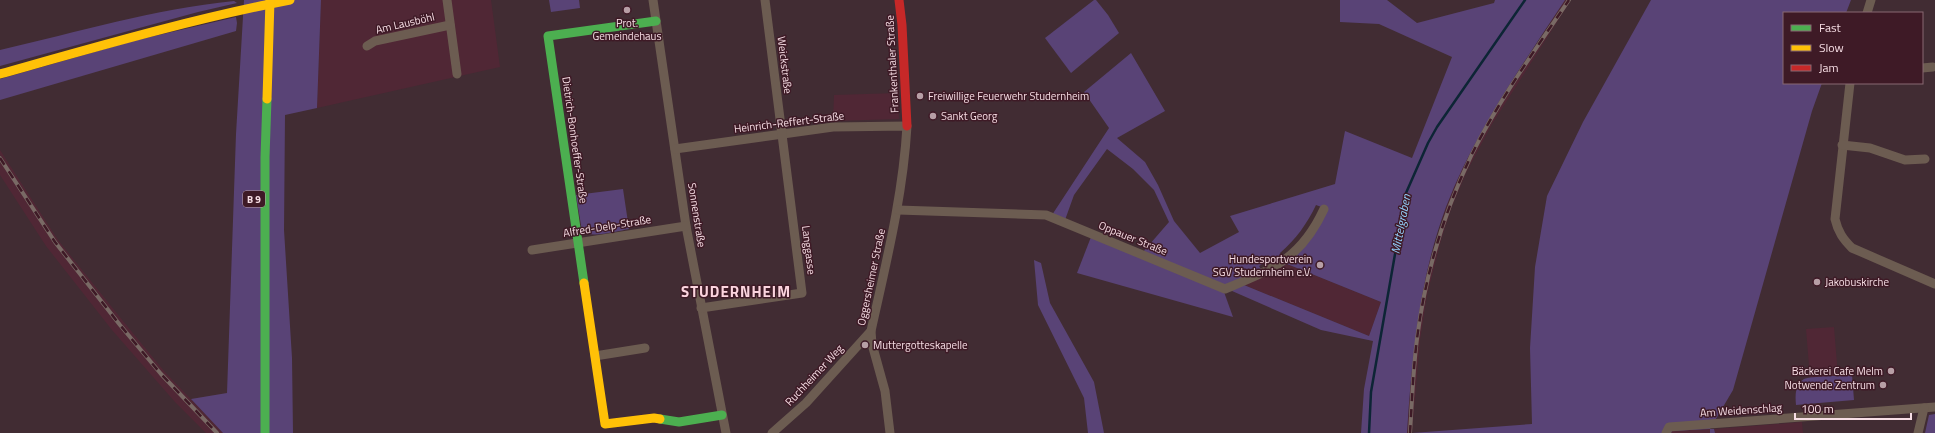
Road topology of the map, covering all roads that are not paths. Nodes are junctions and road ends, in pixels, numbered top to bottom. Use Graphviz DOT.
graph roads {
  1 [pos="259,0"];
  2 [pos="290,0"];
  3 [pos="446,0"];
  4 [pos="653,0"];
  5 [pos="765,0"];
  6 [pos="899,0"];
  7 [pos="1871,0"];
  8 [pos="270,5"];
  9 [pos="1867,12"];
  10 [pos="259,15"];
  11 [pos="656,21"];
  12 [pos="450,25"];
  13 [pos="367,46"];
  14 [pos="1933,67"];
  15 [pos="1923,68"];
  16 [pos="0,74"];
  17 [pos="457,74"];
  18 [pos="1850,84"];
  19 [pos="907,126"];
  20 [pos="782,134"];
  21 [pos="1842,145"];
  22 [pos="675,149"];
  23 [pos="1925,159"];
  24 [pos="1324,208"];
  25 [pos="898,210"];
  26 [pos="686,226"];
  27 [pos="578,243"];
  28 [pos="532,250"];
  29 [pos="1935,284"];
  30 [pos="701,308"];
  31 [pos="871,331"];
  32 [pos="645,348"];
  33 [pos="595,356"];
  34 [pos="1935,407"];
  35 [pos="1924,408"];
  36 [pos="722,415"];
  37 [pos="1668,430"];
  38 [pos="265,433"];
  39 [pos="726,433"];
  40 [pos="772,433"];
  41 [pos="890,433"];
  42 [pos="1918,433"];
  1 -- 10 [label="main road"];
  2 -- 16 [label="main road"];
  3 -- 12 [label="street"];
  4 -- 11 [label="street, Sonnenstraße"];
  5 -- 20 [label="street, Weickstraße"];
  6 -- 19 [label="main road, Frankenthaler Straße"];
  7 -- 9 [label="street"];
  8 -- 38 [label="main road, B 9"];
  11 -- 22 [label="street, Sonnenstraße"];
  11 -- 27 [label="main road, Dietrich-Bonhoeffer-Straße"];
  12 -- 13 [label="street, Am Lausböhl"];
  12 -- 17 [label="street"];
  14 -- 15 [label="street"];
  18 -- 21 [label="street"];
  19 -- 20 [label="street, Heinrich-Reffert-Straße"];
  19 -- 25 [label="street, Oggersheimer Straße"];
  20 -- 22 [label="street, Heinrich-Reffert-Straße"];
  20 -- 30 [label="street, Langgasse"];
  21 -- 23 [label="street"];
  21 -- 29 [label="street"];
  22 -- 26 [label="street, Sonnenstraße"];
  24 -- 25 [label="street, Oppauer Straße"];
  25 -- 31 [label="street, Oggersheimer Straße"];
  26 -- 27 [label="street, Alfred-Delp-Straße"];
  26 -- 30 [label="street, Sonnenstraße"];
  27 -- 28 [label="street, Alfred-Delp-Straße"];
  27 -- 33 [label="main road, Dietrich-Bonhoeffer-Straße"];
  30 -- 36 [label="street, Sonnenstraße"];
  31 -- 40 [label="street, Ruchheimer Weg"];
  31 -- 41 [label="street, Oggersheimer Straße"];
  32 -- 33 [label="street"];
  33 -- 36 [label="main road, Dietrich-Bonhoeffer-Straße"];
  34 -- 35 [label="street, Am Weidenschlag"];
  35 -- 37 [label="street, Am Weidenschlag"];
  35 -- 42 [label="street"];
  36 -- 39 [label="street, Sonnenstraße"];
}
